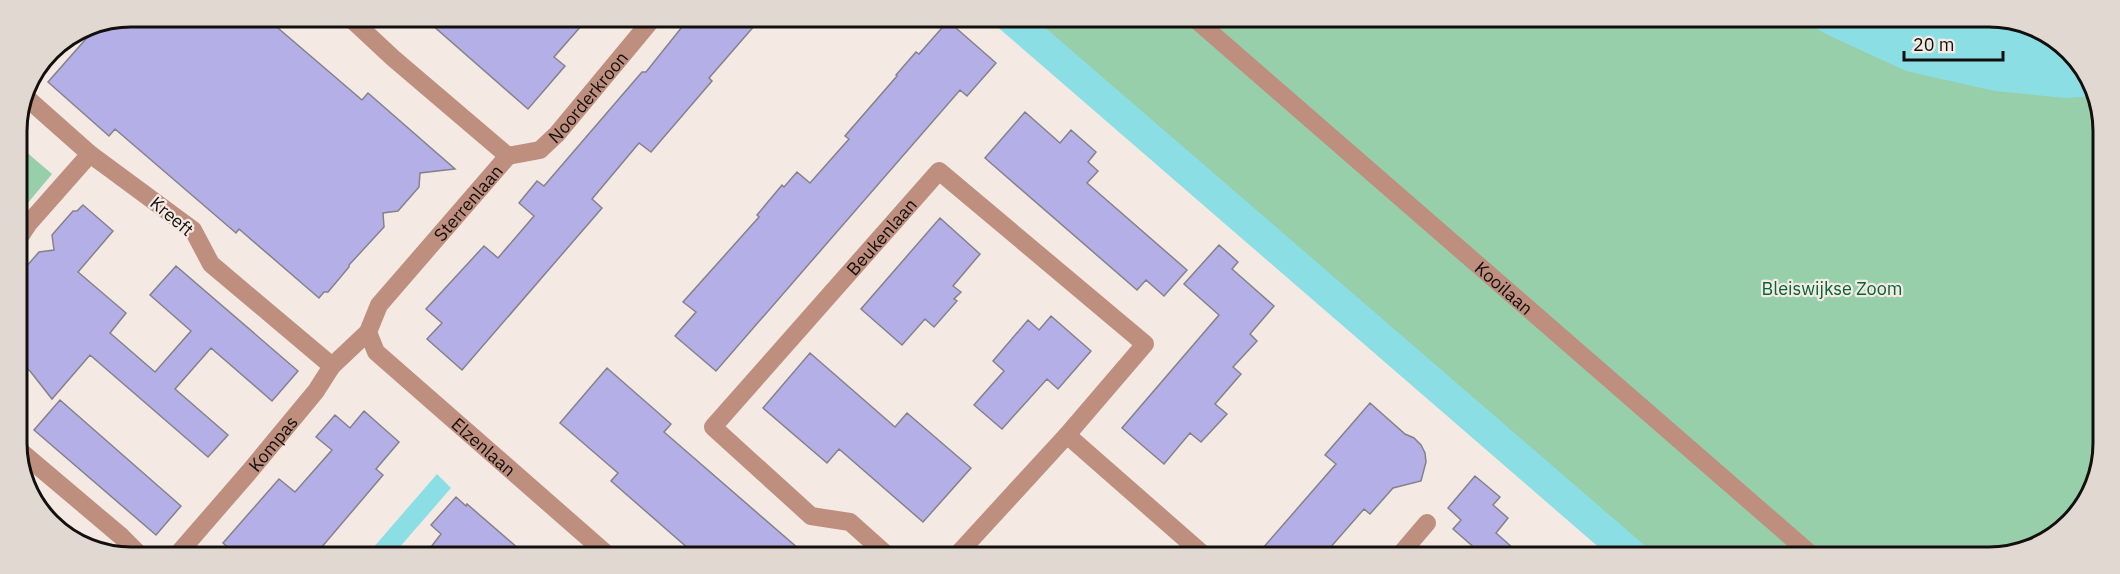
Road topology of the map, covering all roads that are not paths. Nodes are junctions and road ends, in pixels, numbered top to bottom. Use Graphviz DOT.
graph roads {
  1 [pos="360,27"];
  2 [pos="646,27"];
  3 [pos="1204,27"];
  4 [pos="32,102"];
  5 [pos="90,154"];
  6 [pos="508,156"];
  7 [pos="27,226"];
  8 [pos="368,332"];
  9 [pos="332,366"];
  10 [pos="1067,435"];
  11 [pos="29,458"];
  12 [pos="1427,523"];
  13 [pos="132,547"];
  14 [pos="184,547"];
  15 [pos="599,547"];
  16 [pos="878,547"];
  17 [pos="964,547"];
  18 [pos="1195,547"];
  19 [pos="1407,547"];
  20 [pos="1802,547"];
  1 -- 6 [label="street, Sterrenlaan"];
  2 -- 6 [label="street, Noorderkroon"];
  3 -- 20 [label="street, Kooilaan"];
  4 -- 5 [label="street, Kreeft"];
  5 -- 7 [label="street"];
  5 -- 9 [label="street, Kreeft"];
  6 -- 8 [label="street, Sterrenlaan"];
  8 -- 9 [label="street, Kompas"];
  8 -- 15 [label="street, Elzenlaan"];
  9 -- 14 [label="street, Kompas"];
  10 -- 16 [label="street, Beukenlaan"];
  10 -- 17 [label="street, Beukenlaan"];
  10 -- 18 [label="street"];
  11 -- 13 [label="street"];
  12 -- 19 [label="street"];
}
